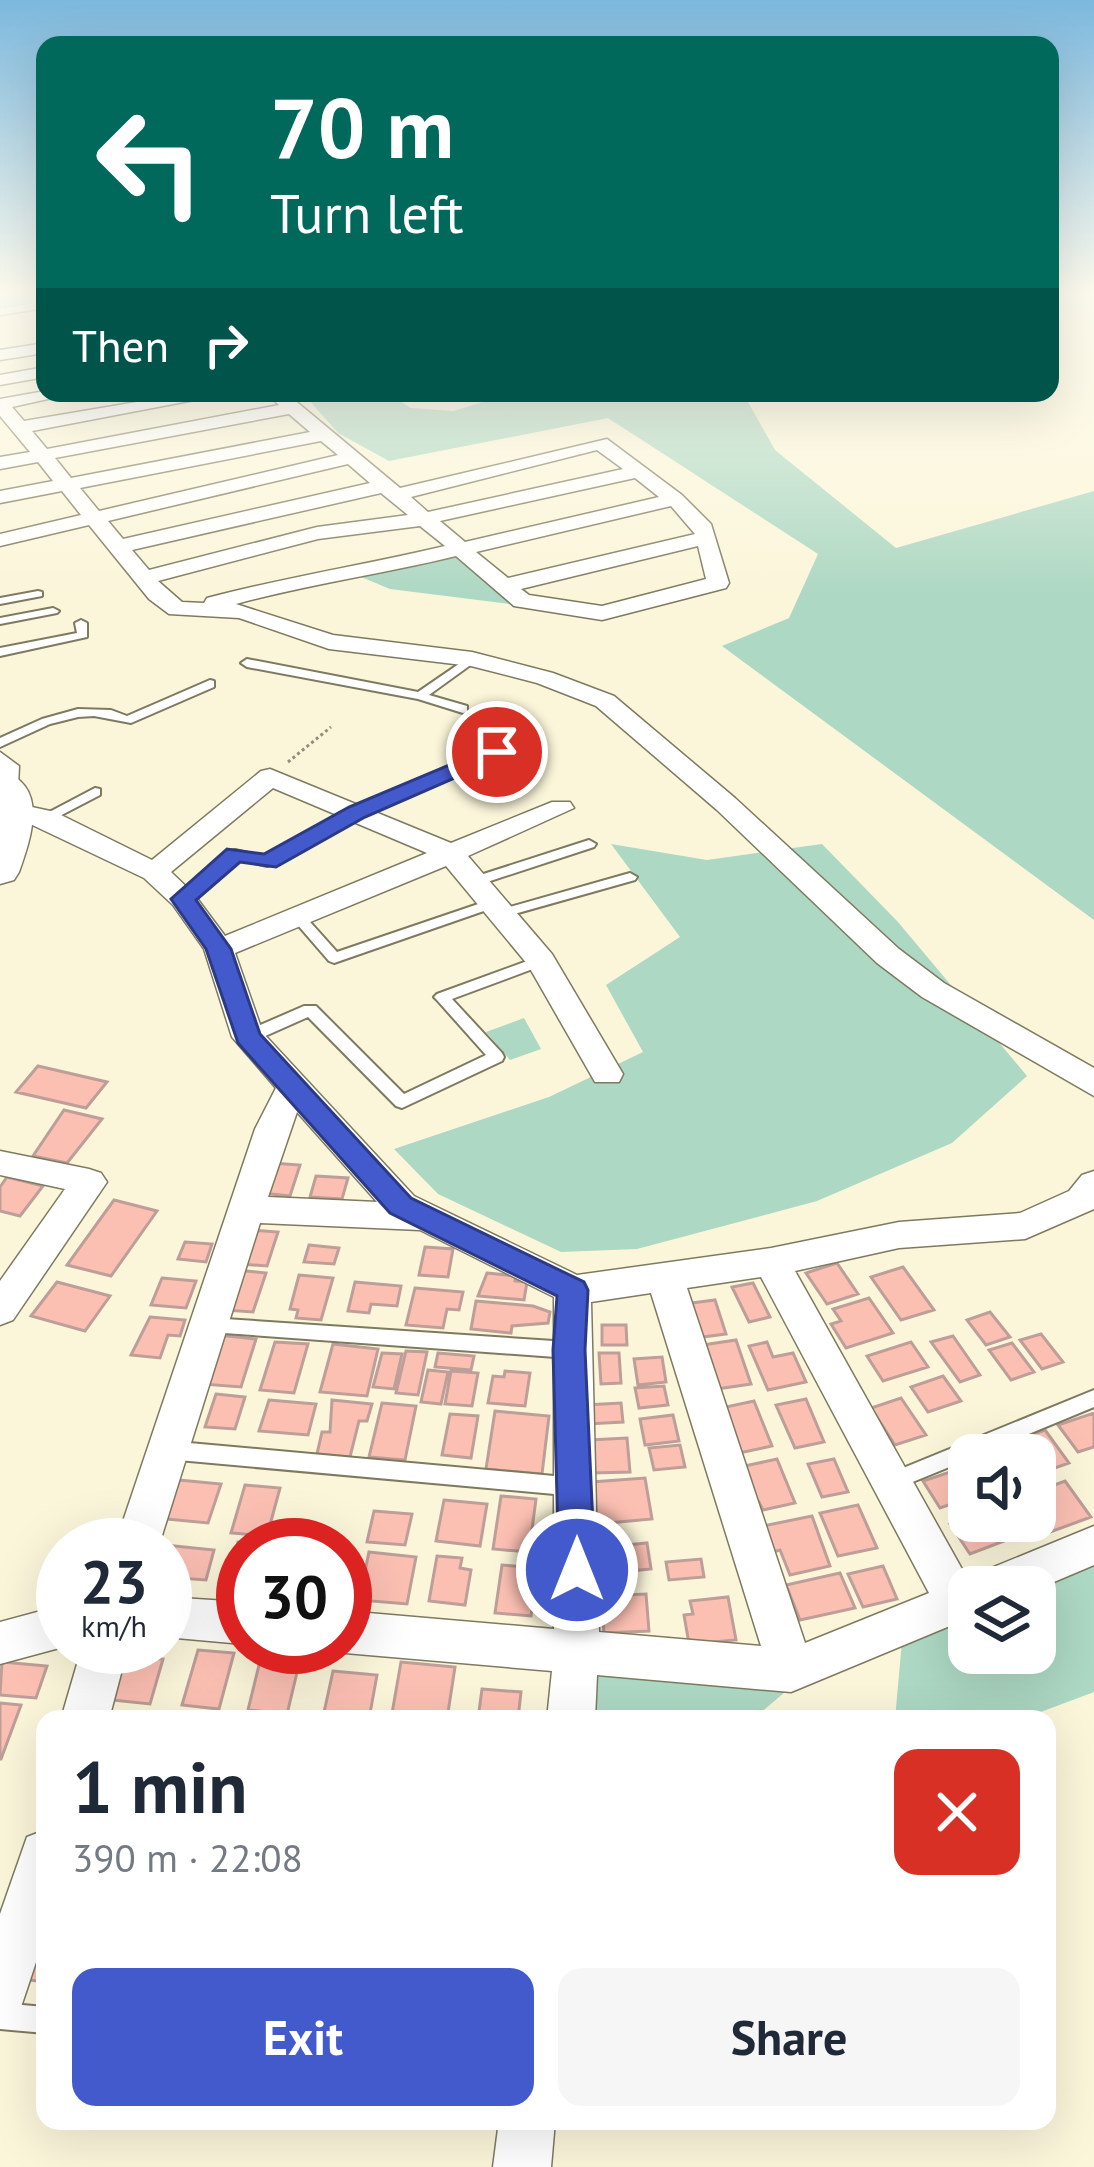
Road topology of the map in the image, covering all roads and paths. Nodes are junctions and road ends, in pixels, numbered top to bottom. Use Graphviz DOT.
graph roads {
  1 [pos="36,398"];
  2 [pos="170,402"];
  3 [pos="286,402"];
  4 [pos="294,408"];
  5 [pos="20,428"];
  6 [pos="325,435"];
  7 [pos="43,455"];
  8 [pos="351,458"];
  9 [pos="0,463"];
  10 [pos="640,471"];
  11 [pos="68,484"];
  12 [pos="391,491"];
  13 [pos="0,497"];
  14 [pos="676,499"];
  15 [pos="96,516"];
  16 [pos="423,519"];
  17 [pos="705,538"];
  18 [pos="0,540"];
  19 [pos="116,547"];
  20 [pos="461,550"];
  21 [pos="143,578"];
  22 [pos="504,586"];
  23 [pos="38,594"];
  24 [pos="0,601"];
  25 [pos="53,611"];
  26 [pos="187,611"];
  27 [pos="0,621"];
  28 [pos="81,623"];
  29 [pos="0,652"];
  30 [pos="472,659"];
  31 [pos="247,663"];
  32 [pos="210,684"];
  33 [pos="420,696"];
  34 [pos="463,709"];
  35 [pos="331,727"];
  36 [pos="0,742"];
  37 [pos="497,752"];
  38 [pos="270,777"];
  39 [pos="14,792"];
  40 [pos="95,792"];
  41 [pos="562,808"];
  42 [pos="357,812"];
  43 [pos="589,844"];
  44 [pos="451,854"];
  45 [pos="0,872"];
  46 [pos="154,872"];
  47 [pos="630,877"];
  48 [pos="183,899"];
  49 [pos="492,899"];
  50 [pos="297,916"];
  51 [pos="219,949"];
  52 [pos="541,961"];
  53 [pos="248,1036"];
  54 [pos="608,1074"];
  55 [pos="1094,1084"];
  56 [pos="292,1090"];
  57 [pos="0,1163"];
  58 [pos="1094,1184"];
  59 [pos="246,1209"];
  60 [pos="423,1217"];
  61 [pos="771,1262"];
  62 [pos="665,1277"];
  63 [pos="573,1290"];
  64 [pos="0,1310"];
  65 [pos="208,1324"];
  66 [pos="569,1350"];
  67 [pos="1094,1398"];
  68 [pos="167,1450"];
  69 [pos="893,1480"];
  70 [pos="577,1487"];
  71 [pos="145,1518"];
  72 [pos="1094,1544"];
  73 [pos="953,1566"];
  74 [pos="1042,1566"];
  75 [pos="948,1605"];
  76 [pos="36,1633"];
  77 [pos="372,1634"];
  78 [pos="0,1643"];
  79 [pos="577,1652"];
  80 [pos="791,1670"];
  81 [pos="98,1674"];
  82 [pos="88,1710"];
  83 [pos="572,1710"];
  84 [pos="36,1872"];
  85 [pos="13,1916"];
  86 [pos="0,1994"];
  87 [pos="0,2015"];
  88 [pos="36,2019"];
  89 [pos="526,2130"];
  90 [pos="522,2167"];
  1 -- 5 [label="street"];
  2 -- 5 [label="street"];
  3 -- 4 [label="street"];
  4 -- 6 [label="street"];
  4 -- 7 [label="street"];
  5 -- 7 [label="street"];
  6 -- 8 [label="street"];
  6 -- 11 [label="street"];
  7 -- 9 [label="street"];
  7 -- 11 [label="street"];
  8 -- 12 [label="street"];
  8 -- 15 [label="street"];
  10 -- 12 [label="street"];
  10 -- 14 [label="street"];
  10 -- 16 [label="street"];
  11 -- 13 [label="street"];
  11 -- 15 [label="street"];
  12 -- 16 [label="street"];
  12 -- 19 [label="street"];
  14 -- 17 [label="street"];
  14 -- 20 [label="street"];
  15 -- 18 [label="street"];
  15 -- 19 [label="street"];
  16 -- 20 [label="street"];
  16 -- 21 [label="street"];
  17 -- 22 [label="street"];
  17 -- 22 [label="street"];
  19 -- 21 [label="street"];
  20 -- 22 [label="street"];
  20 -- 26 [label="street"];
  21 -- 26 [label="street"];
  23 -- 24 [label="lane"];
  25 -- 27 [label="lane"];
  26 -- 30 [label="street"];
  28 -- 29 [label="lane"];
  30 -- 33 [label="lane"];
  30 -- 55 [label="street"];
  31 -- 33 [label="lane"];
  32 -- 36 [label="lane"];
  33 -- 34 [label="lane"];
  35 -- 38 [label="path"];
  37 -- 42 [label="lane"];
  38 -- 42 [label="street"];
  38 -- 46 [label="street"];
  39 -- 40 [label="lane"];
  39 -- 45 [label="main road"];
  39 -- 46 [label="street"];
  41 -- 44 [label="street"];
  42 -- 44 [label="street"];
  42 -- 48 [label="lane"];
  43 -- 49 [label="lane"];
  44 -- 49 [label="street"];
  44 -- 50 [label="street"];
  46 -- 48 [label="street"];
  47 -- 49 [label="lane"];
  48 -- 51 [label="street"];
  49 -- 50 [label="lane"];
  49 -- 52 [label="street"];
  50 -- 51 [label="street"];
  51 -- 53 [label="street"];
  52 -- 53 [label="lane"];
  52 -- 54 [label="street"];
  53 -- 56 [label="street"];
  56 -- 59 [label="street"];
  56 -- 60 [label="street"];
  57 -- 64 [label="street"];
  58 -- 61 [label="street"];
  59 -- 60 [label="street"];
  59 -- 65 [label="street"];
  60 -- 63 [label="street"];
  61 -- 62 [label="street"];
  61 -- 69 [label="street"];
  62 -- 63 [label="street"];
  62 -- 80 [label="street"];
  63 -- 66 [label="street"];
  65 -- 66 [label="lane"];
  65 -- 68 [label="street"];
  66 -- 70 [label="street"];
  67 -- 69 [label="lane"];
  68 -- 70 [label="lane"];
  68 -- 71 [label="street"];
  69 -- 73 [label="street"];
  70 -- 79 [label="street"];
  72 -- 74 [label="street"];
  75 -- 80 [label="street"];
  76 -- 78 [label="street"];
  77 -- 79 [label="street"];
  79 -- 80 [label="street"];
  79 -- 83 [label="street"];
  81 -- 82 [label="street"];
  84 -- 85 [label="street"];
  85 -- 86 [label="street"];
  87 -- 88 [label="lane"];
  89 -- 90 [label="street"];
}
